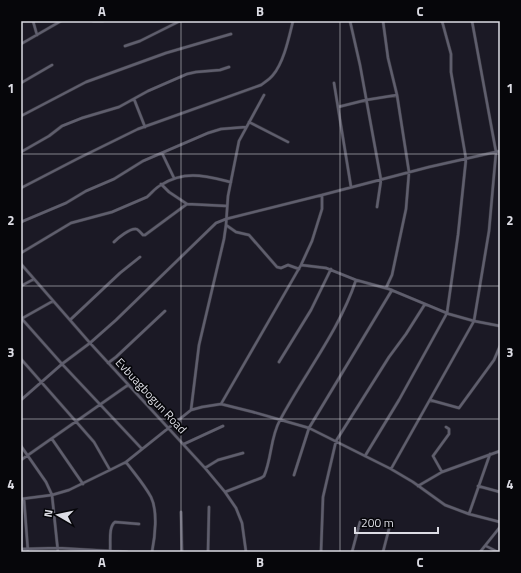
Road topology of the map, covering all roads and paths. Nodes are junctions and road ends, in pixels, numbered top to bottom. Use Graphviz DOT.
graph roads {
  1 [pos="33,21"];
  2 [pos="61,21"];
  3 [pos="93,21"];
  4 [pos="103,21"];
  5 [pos="180,21"];
  6 [pos="293,21"];
  7 [pos="350,21"];
  8 [pos="383,21"];
  9 [pos="442,21"];
  10 [pos="472,21"];
  11 [pos="231,34"];
  12 [pos="36,35"];
  13 [pos="21,44"];
  14 [pos="125,46"];
  15 [pos="52,65"];
  16 [pos="229,67"];
  17 [pos="21,83"];
  18 [pos="334,83"];
  19 [pos="397,95"];
  20 [pos="264,96"];
  21 [pos="134,99"];
  22 [pos="366,100"];
  23 [pos="338,107"];
  24 [pos="21,116"];
  25 [pos="249,122"];
  26 [pos="145,127"];
  27 [pos="247,127"];
  28 [pos="288,142"];
  29 [pos="500,151"];
  30 [pos="21,152"];
  31 [pos="496,152"];
  32 [pos="162,153"];
  33 [pos="466,159"];
  34 [pos="409,172"];
  35 [pos="174,178"];
  36 [pos="381,180"];
  37 [pos="231,182"];
  38 [pos="161,184"];
  39 [pos="351,187"];
  40 [pos="21,188"];
  41 [pos="322,195"];
  42 [pos="187,204"];
  43 [pos="227,206"];
  44 [pos="377,207"];
  45 [pos="226,219"];
  46 [pos="21,222"];
  47 [pos="226,225"];
  48 [pos="114,242"];
  49 [pos="21,253"];
  50 [pos="140,257"];
  51 [pos="21,264"];
  52 [pos="301,265"];
  53 [pos="299,269"];
  54 [pos="331,269"];
  55 [pos="34,279"];
  56 [pos="356,280"];
  57 [pos="21,286"];
  58 [pos="386,288"];
  59 [pos="392,290"];
  60 [pos="54,301"];
  61 [pos="425,304"];
  62 [pos="165,311"];
  63 [pos="447,313"];
  64 [pos="22,319"];
  65 [pos="70,320"];
  66 [pos="474,321"];
  67 [pos="500,326"];
  68 [pos="90,343"];
  69 [pos="500,346"];
  70 [pos="21,359"];
  71 [pos="279,362"];
  72 [pos="108,363"];
  73 [pos="62,364"];
  74 [pos="41,383"];
  75 [pos="128,385"];
  76 [pos="21,400"];
  77 [pos="430,400"];
  78 [pos="221,404"];
  79 [pos="100,405"];
  80 [pos="191,410"];
  81 [pos="280,420"];
  82 [pos="76,422"];
  83 [pos="223,426"];
  84 [pos="446,427"];
  85 [pos="168,428"];
  86 [pos="309,428"];
  87 [pos="52,439"];
  88 [pos="336,441"];
  89 [pos="184,444"];
  90 [pos="21,446"];
  91 [pos="142,449"];
  92 [pos="500,451"];
  93 [pos="243,453"];
  94 [pos="490,454"];
  95 [pos="28,455"];
  96 [pos="365,456"];
  97 [pos="21,460"];
  98 [pos="126,462"];
  99 [pos="205,468"];
  100 [pos="110,470"];
  101 [pos="391,470"];
  102 [pos="442,472"];
  103 [pos="294,475"];
  104 [pos="83,484"];
  105 [pos="418,486"];
  106 [pos="478,486"];
  107 [pos="225,492"];
  108 [pos="500,492"];
  109 [pos="52,495"];
  110 [pos="22,499"];
  111 [pos="209,507"];
  112 [pos="181,512"];
  113 [pos="469,514"];
  114 [pos="360,522"];
  115 [pos="500,522"];
  116 [pos="139,524"];
  117 [pos="390,525"];
  118 [pos="500,527"];
  119 [pos="486,546"];
  120 [pos="21,549"];
  121 [pos="58,550"];
  122 [pos="27,551"];
  123 [pos="110,551"];
  124 [pos="127,552"];
  125 [pos="152,552"];
  126 [pos="182,552"];
  127 [pos="208,552"];
  128 [pos="246,552"];
  129 [pos="321,552"];
  130 [pos="352,552"];
  131 [pos="383,552"];
  132 [pos="480,552"];
  133 [pos="498,552"];
  1 -- 12 [label="street"];
  2 -- 12 [label="street"];
  3 -- 4 [label="street"];
  5 -- 14 [label="street"];
  6 -- 26 [label="street"];
  7 -- 22 [label="street"];
  8 -- 19 [label="street"];
  9 -- 33 [label="street"];
  10 -- 31 [label="street"];
  11 -- 24 [label="street"];
  12 -- 13 [label="street"];
  15 -- 17 [label="street"];
  16 -- 21 [label="street"];
  18 -- 23 [label="street"];
  19 -- 22 [label="street"];
  19 -- 34 [label="street"];
  20 -- 25 [label="street"];
  21 -- 26 [label="street"];
  21 -- 30 [label="street"];
  22 -- 23 [label="street"];
  22 -- 36 [label="street"];
  23 -- 39 [label="street"];
  25 -- 27 [label="street"];
  25 -- 28 [label="street"];
  26 -- 40 [label="street"];
  27 -- 32 [label="street"];
  27 -- 37 [label="street"];
  29 -- 31 [label="street"];
  31 -- 33 [label="street"];
  31 -- 66 [label="street"];
  32 -- 35 [label="street"];
  32 -- 46 [label="street"];
  33 -- 34 [label="street"];
  33 -- 63 [label="street"];
  34 -- 36 [label="street"];
  34 -- 58 [label="street"];
  35 -- 37 [label="street"];
  35 -- 38 [label="street"];
  36 -- 39 [label="street"];
  36 -- 44 [label="street"];
  37 -- 43 [label="street"];
  38 -- 42 [label="street"];
  38 -- 49 [label="street"];
  39 -- 41 [label="street"];
  41 -- 45 [label="street"];
  41 -- 52 [label="street"];
  42 -- 43 [label="street"];
  42 -- 48 [label="street"];
  43 -- 45 [label="street"];
  45 -- 47 [label="street"];
  45 -- 68 [label="street"];
  47 -- 53 [label="street"];
  47 -- 80 [label="street"];
  50 -- 65 [label="street"];
  51 -- 55 [label="street, Evbuagbogun Road"];
  52 -- 53 [label="street"];
  52 -- 54 [label="street"];
  53 -- 78 [label="street"];
  54 -- 56 [label="street"];
  54 -- 71 [label="street"];
  55 -- 57 [label="street"];
  55 -- 60 [label="street, Evbuagbogun Road"];
  56 -- 58 [label="street"];
  56 -- 81 [label="street"];
  58 -- 59 [label="street"];
  59 -- 61 [label="street"];
  59 -- 86 [label="street"];
  60 -- 64 [label="street"];
  60 -- 65 [label="street, Evbuagbogun Road"];
  61 -- 63 [label="street"];
  61 -- 88 [label="street"];
  62 -- 72 [label="street"];
  63 -- 66 [label="street"];
  63 -- 96 [label="street"];
  64 -- 73 [label="street"];
  65 -- 68 [label="street, Evbuagbogun Road"];
  66 -- 67 [label="street"];
  66 -- 77 [label="street"];
  68 -- 72 [label="street, Evbuagbogun Road"];
  68 -- 73 [label="street"];
  69 -- 77 [label="street"];
  70 -- 74 [label="street"];
  72 -- 75 [label="street, Evbuagbogun Road"];
  73 -- 74 [label="street"];
  73 -- 79 [label="street"];
  74 -- 76 [label="street"];
  74 -- 82 [label="street"];
  75 -- 79 [label="street"];
  75 -- 85 [label="street, Evbuagbogun Road"];
  77 -- 101 [label="street"];
  78 -- 80 [label="street"];
  78 -- 81 [label="street"];
  79 -- 82 [label="street"];
  79 -- 91 [label="street"];
  80 -- 85 [label="street"];
  81 -- 86 [label="street"];
  81 -- 107 [label="street"];
  82 -- 87 [label="street"];
  82 -- 100 [label="street"];
  83 -- 89 [label="street"];
  84 -- 102 [label="street"];
  85 -- 89 [label="street, Evbuagbogun Road"];
  85 -- 91 [label="street"];
  86 -- 88 [label="street"];
  86 -- 103 [label="street"];
  87 -- 95 [label="street"];
  87 -- 104 [label="street"];
  88 -- 96 [label="street"];
  88 -- 129 [label="street"];
  89 -- 99 [label="street, Evbuagbogun Road"];
  90 -- 95 [label="street"];
  91 -- 98 [label="street"];
  92 -- 94 [label="street"];
  93 -- 99 [label="street"];
  94 -- 102 [label="street"];
  94 -- 106 [label="street"];
  95 -- 97 [label="street"];
  95 -- 109 [label="street"];
  96 -- 101 [label="street"];
  98 -- 100 [label="street"];
  98 -- 125 [label="street"];
  99 -- 107 [label="street, Evbuagbogun Road"];
  100 -- 104 [label="street"];
  101 -- 105 [label="street"];
  102 -- 105 [label="street"];
  104 -- 109 [label="street"];
  105 -- 113 [label="street"];
  106 -- 108 [label="street"];
  106 -- 113 [label="street"];
  107 -- 128 [label="street, Evbuagbogun Road"];
  109 -- 110 [label="street"];
  109 -- 121 [label="street"];
  110 -- 122 [label="street"];
  111 -- 127 [label="street"];
  112 -- 126 [label="street"];
  113 -- 115 [label="street"];
  114 -- 130 [label="street"];
  116 -- 123 [label="street"];
  117 -- 131 [label="street"];
  118 -- 119 [label="street"];
  119 -- 132 [label="street"];
  119 -- 133 [label="street"];
  120 -- 122 [label="street"];
  121 -- 122 [label="street"];
  121 -- 123 [label="street"];
  123 -- 124 [label="street"];
}
